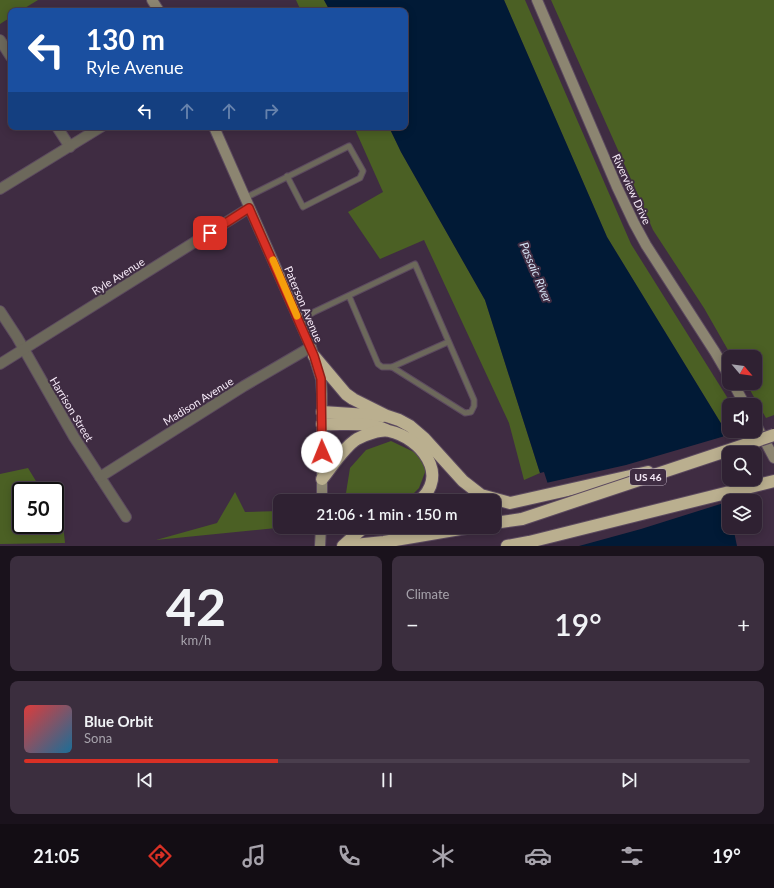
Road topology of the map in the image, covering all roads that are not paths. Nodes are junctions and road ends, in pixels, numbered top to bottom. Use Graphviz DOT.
graph roads {
  1 [pos="537,0"];
  2 [pos="0,40"];
  3 [pos="8,52"];
  4 [pos="59,130"];
  5 [pos="96,130"];
  6 [pos="215,130"];
  7 [pos="70,147"];
  8 [pos="287,176"];
  9 [pos="0,189"];
  10 [pos="244,198"];
  11 [pos="249,208"];
  12 [pos="349,296"];
  13 [pos="0,311"];
  14 [pos="299,321"];
  15 [pos="448,342"];
  16 [pos="23,349"];
  17 [pos="312,352"];
  18 [pos="0,364"];
  19 [pos="722,364"];
  20 [pos="392,367"];
  21 [pos="322,412"];
  22 [pos="387,416"];
  23 [pos="322,424"];
  24 [pos="388,430"];
  25 [pos="774,435"];
  26 [pos="762,436"];
  27 [pos="742,446"];
  28 [pos="722,452"];
  29 [pos="722,453"];
  30 [pos="774,458"];
  31 [pos="100,477"];
  32 [pos="322,479"];
  33 [pos="774,481"];
  34 [pos="322,494"];
  35 [pos="425,494"];
  36 [pos="126,516"];
  37 [pos="501,522"];
  38 [pos="321,534"];
  39 [pos="356,534"];
  40 [pos="431,534"];
  41 [pos="320,546"];
  42 [pos="343,546"];
  43 [pos="507,546"];
  1 -- 19 [label="street, Riverview Drive"];
  2 -- 3 [label="street"];
  4 -- 7 [label="street"];
  5 -- 7 [label="street"];
  6 -- 10 [label="street, Paterson Avenue"];
  7 -- 9 [label="street"];
  8 -- 8 [label="lane"];
  8 -- 10 [label="lane"];
  10 -- 11 [label="street, Paterson Avenue"];
  11 -- 14 [label="street, Paterson Avenue"];
  11 -- 16 [label="street, Ryle Avenue"];
  12 -- 14 [label="lane"];
  12 -- 15 [label="lane"];
  12 -- 20 [label="lane"];
  13 -- 16 [label="street, Harrison Street"];
  14 -- 17 [label="street, Paterson Avenue"];
  15 -- 20 [label="lane"];
  15 -- 20 [label="lane"];
  16 -- 18 [label="street, Ryle Avenue"];
  16 -- 31 [label="street, Harrison Street"];
  17 -- 21 [label="street, Paterson Avenue"];
  17 -- 22 [label="highway"];
  17 -- 31 [label="street, Madison Avenue"];
  21 -- 22 [label="highway"];
  21 -- 23 [label="street, Paterson Avenue"];
  22 -- 28 [label="highway, bridge"];
  23 -- 24 [label="highway"];
  23 -- 32 [label="street, Paterson Avenue"];
  24 -- 32 [label="highway"];
  24 -- 35 [label="highway"];
  25 -- 27 [label="highway, US 46, bridge"];
  26 -- 30 [label="street"];
  29 -- 37 [label="highway, US 46, bridge"];
  31 -- 36 [label="street, Harrison Street"];
  32 -- 34 [label="street, Paterson Avenue"];
  33 -- 43 [label="highway"];
  38 -- 41 [label="street"];
  39 -- 42 [label="highway"];
  40 -- 42 [label="highway"];
}
